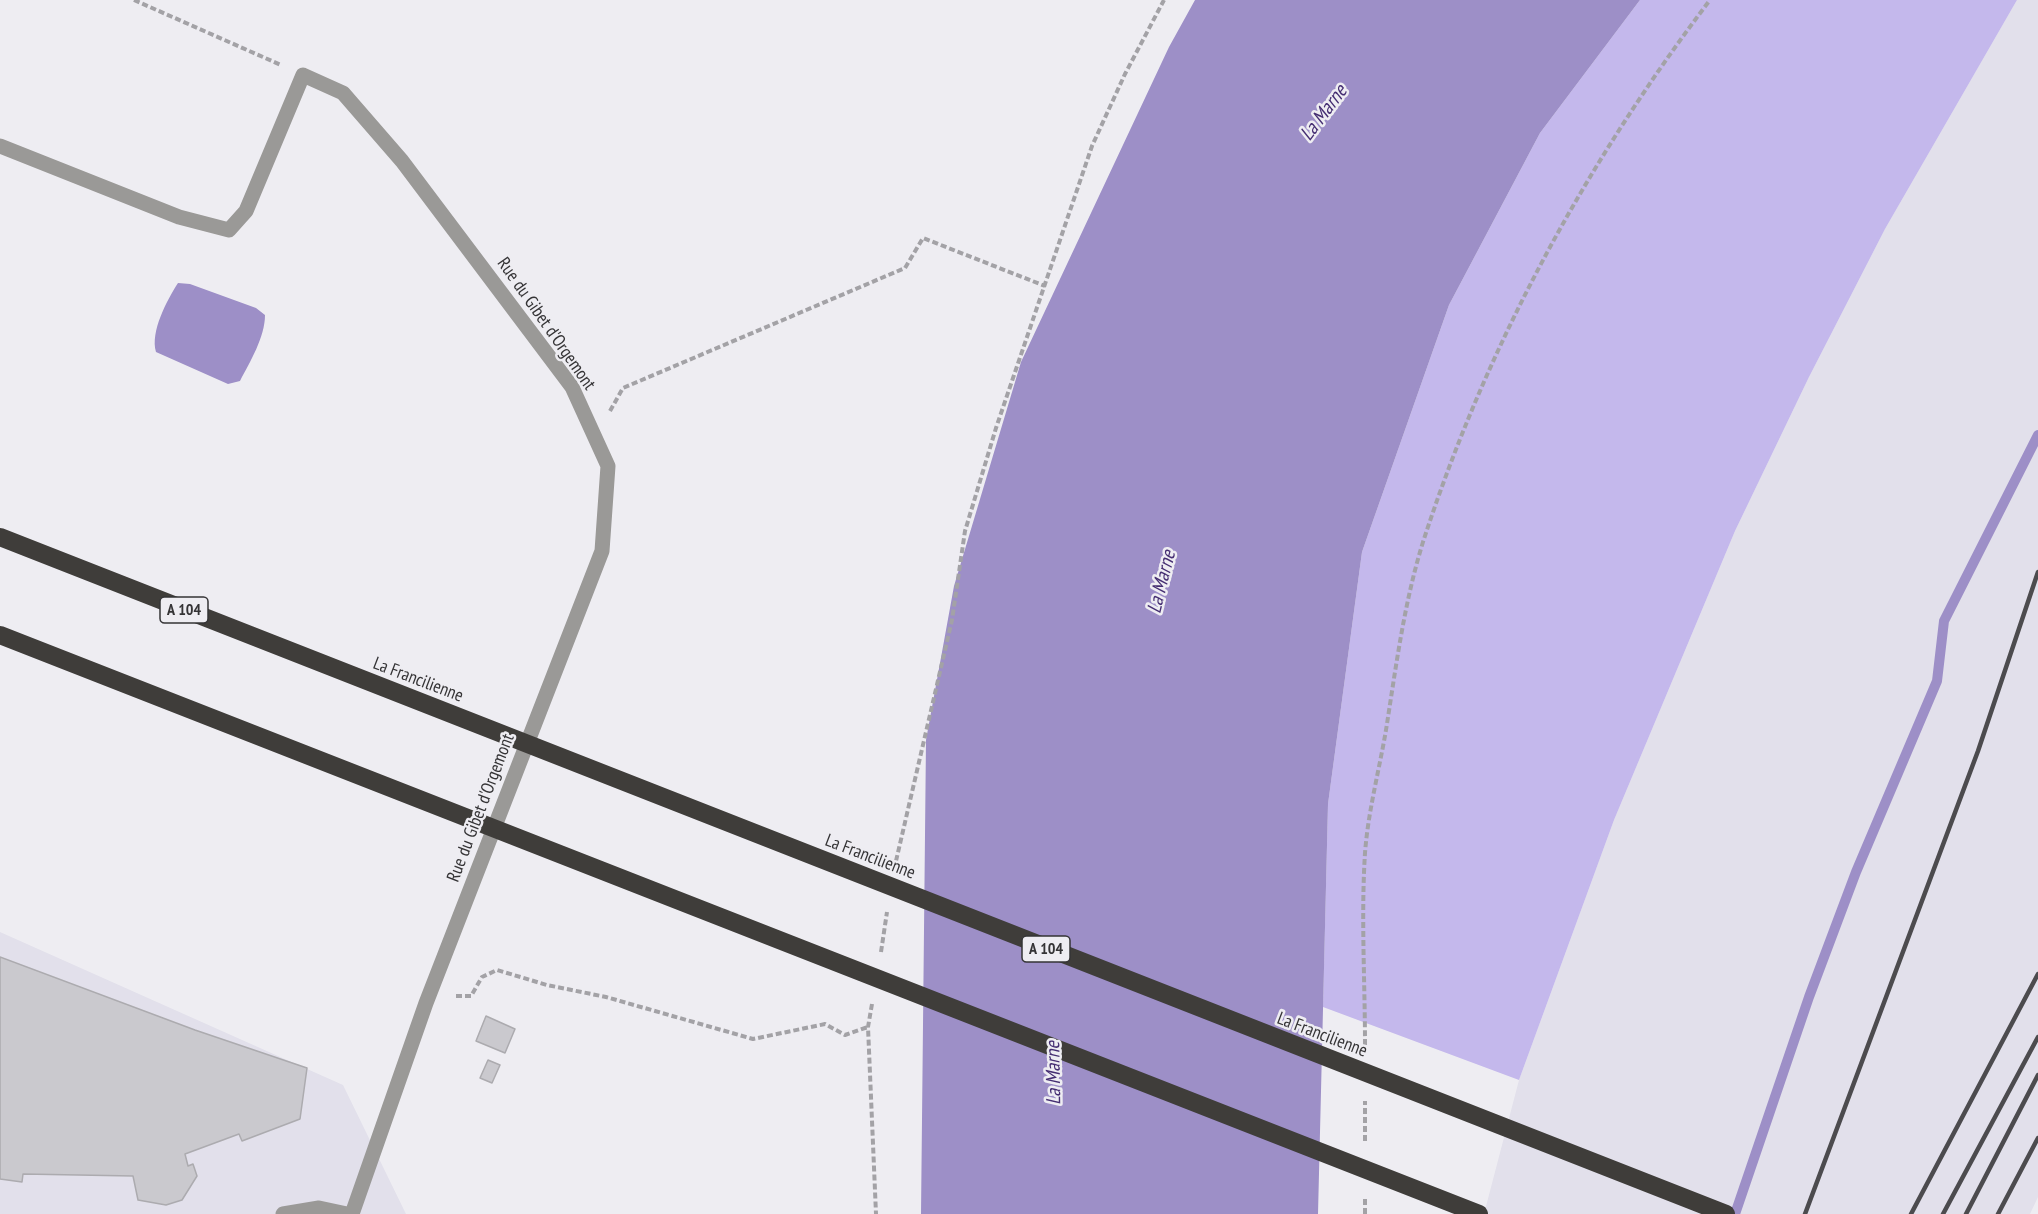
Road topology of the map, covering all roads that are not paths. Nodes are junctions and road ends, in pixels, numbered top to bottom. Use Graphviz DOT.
graph roads {
  1 [pos="0,146"];
  2 [pos="0,537"];
  3 [pos="0,635"];
  4 [pos="283,1214"];
  5 [pos="347,1214"];
  6 [pos="352,1214"];
  7 [pos="1479,1214"];
  8 [pos="1726,1214"];
  1 -- 6 [label="street, Rue du Gibet d'Orgemont"];
  2 -- 8 [label="highway, La Francilienne / A 104"];
  3 -- 7 [label="highway"];
  4 -- 5 [label="street"];
}
